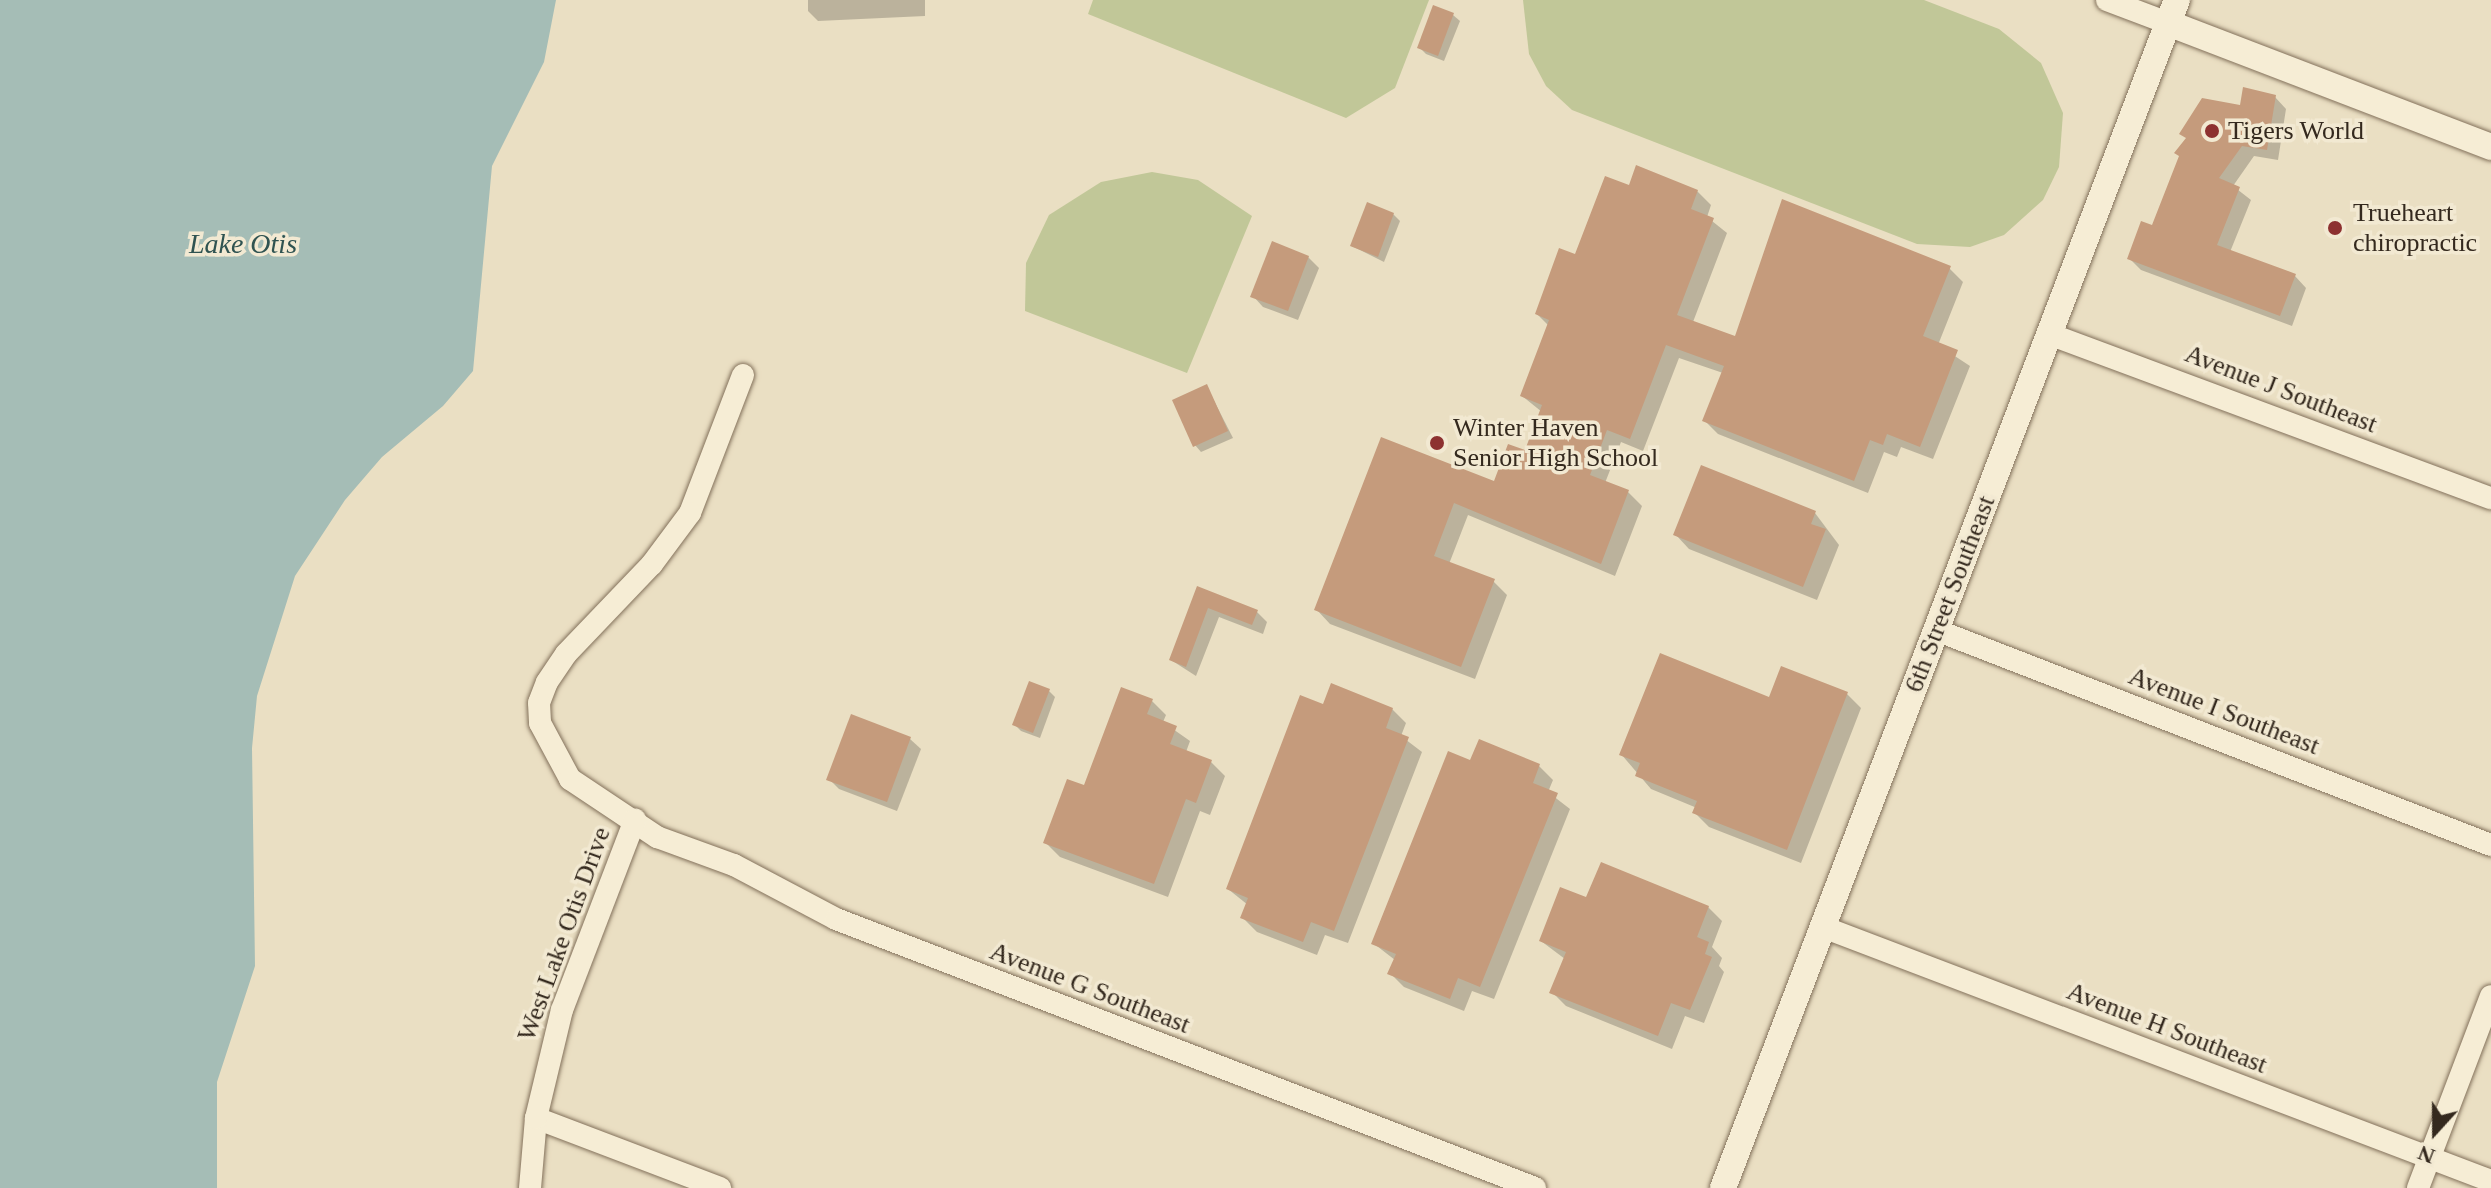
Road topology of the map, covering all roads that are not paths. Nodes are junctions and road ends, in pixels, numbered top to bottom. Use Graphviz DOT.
graph roads {
  1 [pos="2107,0"];
  2 [pos="2173,12"];
  3 [pos="2491,147"];
  4 [pos="2049,334"];
  5 [pos="743,375"];
  6 [pos="2491,498"];
  7 [pos="1936,630"];
  8 [pos="635,820"];
  9 [pos="2491,845"];
  10 [pos="1823,927"];
  11 [pos="2491,996"];
  12 [pos="536,1118"];
  13 [pos="2433,1148"];
  14 [pos="2491,1181"];
  15 [pos="530,1188"];
  16 [pos="720,1188"];
  17 [pos="1535,1188"];
  18 [pos="1723,1188"];
  19 [pos="2418,1188"];
  1 -- 2 [label="street"];
  2 -- 3 [label="street"];
  2 -- 4 [label="street, 6th Street Southeast"];
  4 -- 6 [label="street, Avenue J Southeast"];
  4 -- 7 [label="street, 6th Street Southeast"];
  5 -- 8 [label="street, West Lake Otis Drive"];
  7 -- 9 [label="street, Avenue I Southeast"];
  7 -- 10 [label="street, 6th Street Southeast"];
  8 -- 12 [label="street, West Lake Otis Drive"];
  8 -- 17 [label="street, Avenue G Southeast"];
  10 -- 13 [label="street, Avenue H Southeast"];
  10 -- 18 [label="street, 6th Street Southeast"];
  11 -- 13 [label="street"];
  12 -- 15 [label="street, West Lake Otis Drive"];
  12 -- 16 [label="street"];
  13 -- 14 [label="street, Avenue H Southeast"];
  13 -- 19 [label="street"];
}
